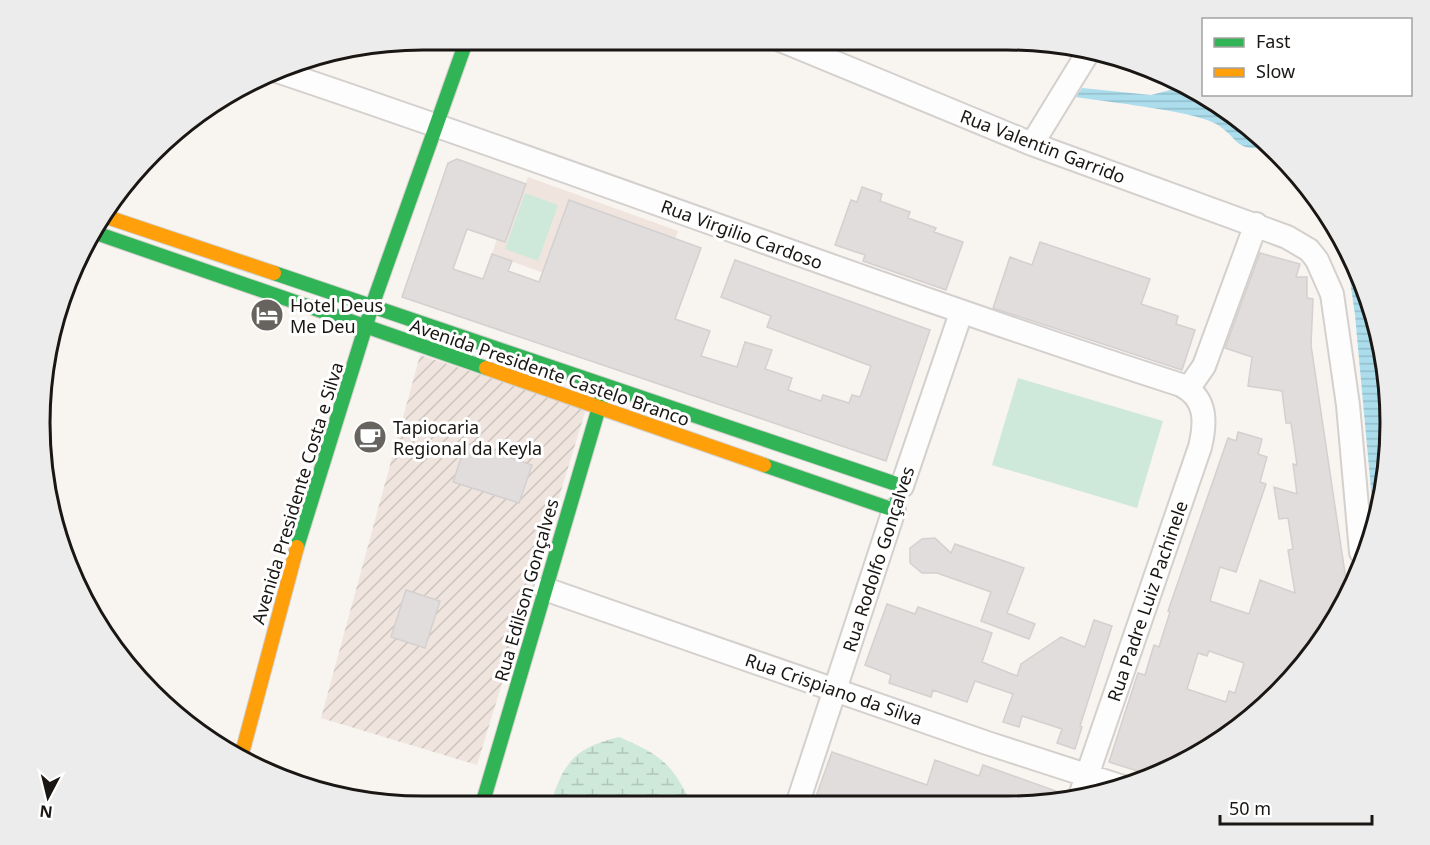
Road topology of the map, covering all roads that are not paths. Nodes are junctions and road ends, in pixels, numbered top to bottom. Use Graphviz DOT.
graph roads {
  1 [pos="463,50"];
  2 [pos="805,50"];
  3 [pos="1085,58"];
  4 [pos="288,75"];
  5 [pos="438,125"];
  6 [pos="1032,144"];
  7 [pos="110,218"];
  8 [pos="1256,224"];
  9 [pos="100,234"];
  10 [pos="372,306"];
  11 [pos="961,313"];
  12 [pos="366,327"];
  13 [pos="606,386"];
  14 [pos="1195,396"];
  15 [pos="599,407"];
  16 [pos="902,486"];
  17 [pos="894,510"];
  18 [pos="1360,544"];
  19 [pos="545,589"];
  20 [pos="836,690"];
  21 [pos="242,749"];
  22 [pos="1083,786"];
  23 [pos="485,796"];
  24 [pos="800,796"];
  1 -- 5 [label="street, Avenida Presidente Costa e Silva"];
  2 -- 6 [label="street, Rua Valentin Garrido"];
  3 -- 6 [label="street"];
  4 -- 5 [label="street, Rua Virgilio Cardoso"];
  5 -- 10 [label="street, Avenida Presidente Costa e Silva"];
  5 -- 11 [label="street, Rua Virgilio Cardoso"];
  6 -- 8 [label="street, Rua Valentin Garrido"];
  7 -- 10 [label="street, Avenida Presidente Castelo Branco"];
  8 -- 14 [label="street"];
  8 -- 18 [label="street, Rua Valentin Garrido"];
  9 -- 12 [label="street, Avenida Presidente Castelo Branco"];
  10 -- 12 [label="street, Avenida Presidente Costa e Silva"];
  10 -- 13 [label="street, Avenida Presidente Castelo Branco"];
  11 -- 14 [label="street, Rua Virgilio Cardoso"];
  11 -- 16 [label="street, Rua Rodolfo Gonçalves"];
  12 -- 15 [label="street, Avenida Presidente Castelo Branco"];
  12 -- 21 [label="street, Avenida Presidente Costa e Silva"];
  13 -- 15 [label="street, Rua Edilson Gonçalves"];
  13 -- 16 [label="street, Avenida Presidente Castelo Branco"];
  14 -- 22 [label="street, Rua Padre Luiz Pachinele"];
  15 -- 17 [label="street, Avenida Presidente Castelo Branco"];
  15 -- 19 [label="street, Rua Edilson Gonçalves"];
  16 -- 17 [label="street, Rua Rodolfo Gonçalves"];
  17 -- 20 [label="street, Rua Rodolfo Gonçalves"];
  19 -- 20 [label="street, Rua Crispiano da Silva"];
  19 -- 23 [label="street, Rua Edilson Gonçalves"];
  20 -- 22 [label="street, Rua Crispiano da Silva"];
  20 -- 24 [label="street, Rua Rodolfo Gonçalves"];
}
